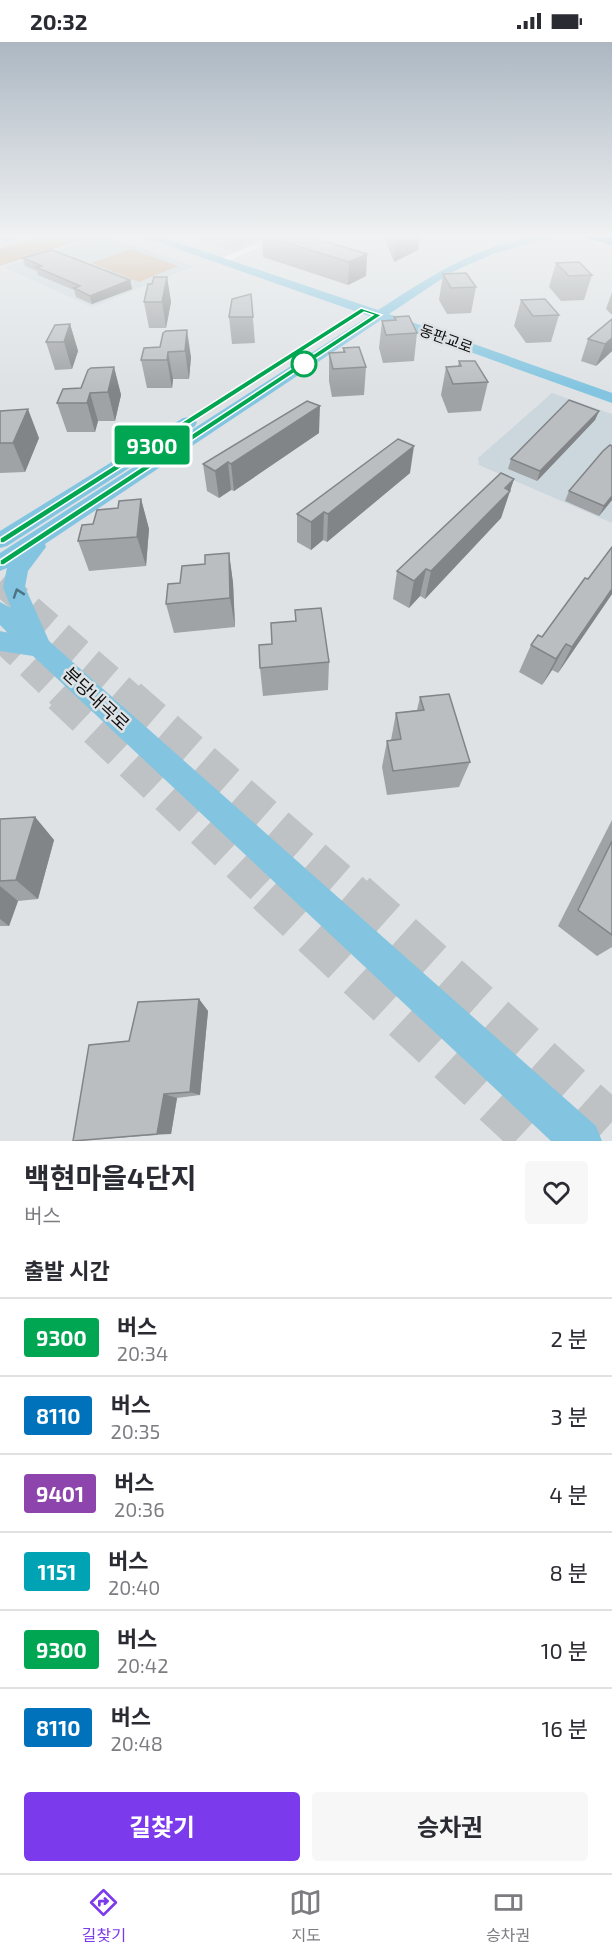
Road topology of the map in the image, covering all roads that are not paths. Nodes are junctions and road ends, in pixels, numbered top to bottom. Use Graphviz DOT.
graph roads {
  1 [pos="308,286"];
  2 [pos="407,286"];
  3 [pos="415,286"];
  4 [pos="376,306"];
  5 [pos="612,398"];
  6 [pos="48,522"];
  7 [pos="0,525"];
  8 [pos="0,541"];
  9 [pos="0,563"];
  10 [pos="0,611"];
  11 [pos="0,640"];
  12 [pos="40,647"];
  13 [pos="581,1141"];
  1 -- 4 [label="main road, 동판교로"];
  2 -- 4 [label="main road"];
  3 -- 4 [label="main road"];
  4 -- 5 [label="main road, 동판교로"];
  4 -- 6 [label="main road"];
  6 -- 7 [label="main road"];
  6 -- 8 [label="main road"];
  6 -- 9 [label="main road"];
  12 -- 6 [label="main road, one-way"];
  10 -- 12 [label="main road, 분당내곡로"];
  11 -- 12 [label="main road"];
  12 -- 13 [label="main road, 분당내곡로"];
}
